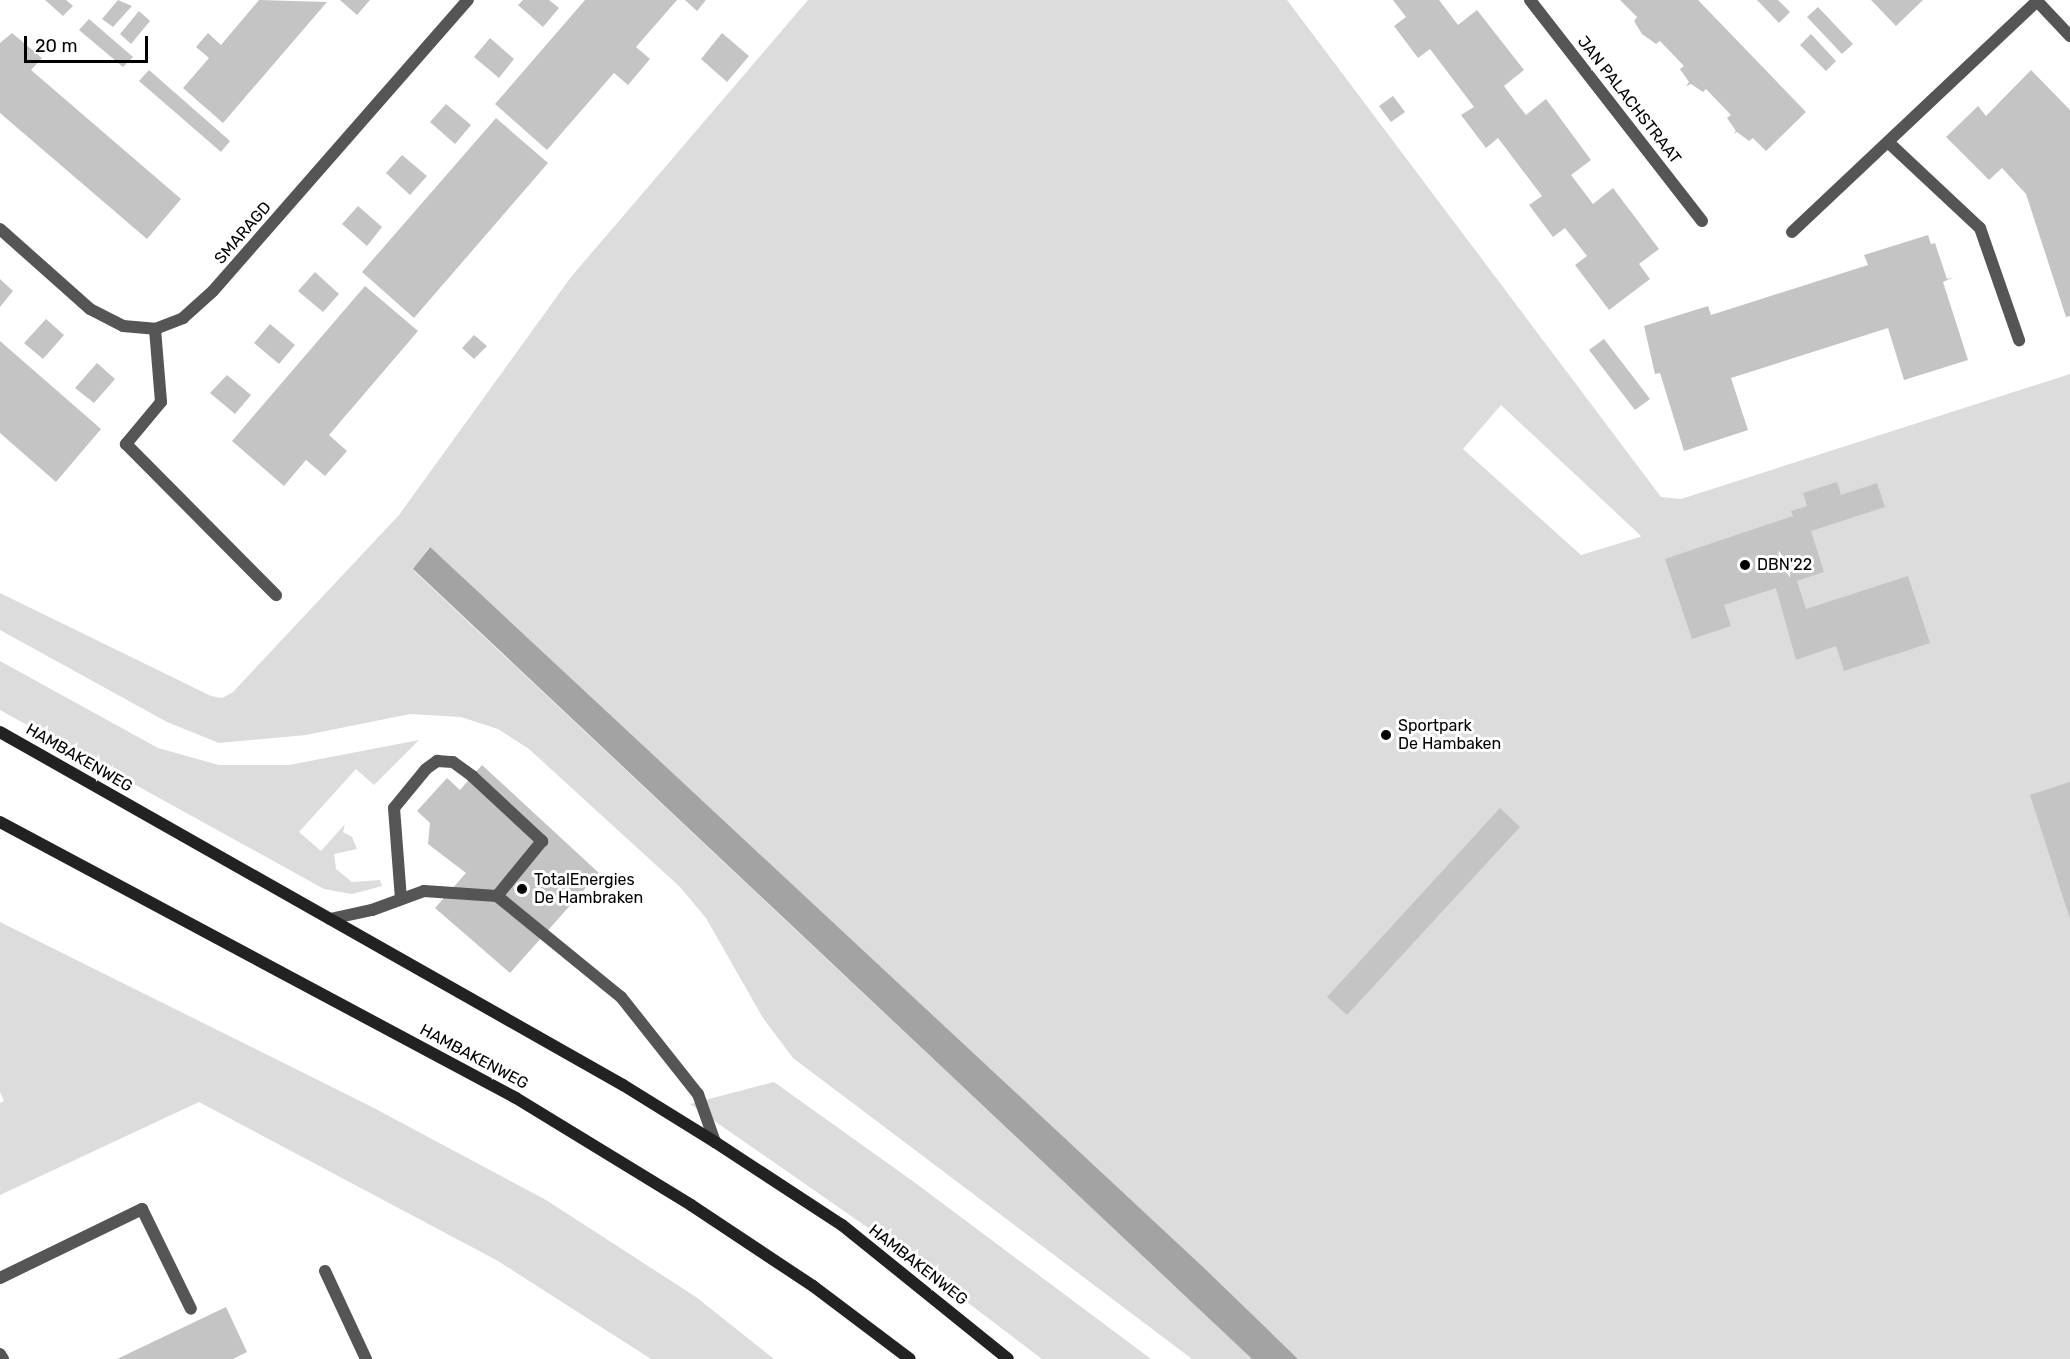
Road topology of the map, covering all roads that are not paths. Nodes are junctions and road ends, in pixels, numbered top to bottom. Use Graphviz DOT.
graph roads {
  1 [pos="468,0"];
  2 [pos="1530,0"];
  3 [pos="2037,1"];
  4 [pos="2070,36"];
  5 [pos="1888,142"];
  6 [pos="1702,221"];
  7 [pos="0,229"];
  8 [pos="1792,232"];
  9 [pos="155,329"];
  10 [pos="2019,340"];
  11 [pos="276,595"];
  12 [pos="0,732"];
  13 [pos="0,822"];
  14 [pos="497,896"];
  15 [pos="401,899"];
  16 [pos="330,919"];
  17 [pos="715,1142"];
  18 [pos="325,1271"];
  19 [pos="0,1278"];
  20 [pos="191,1309"];
  21 [pos="0,1354"];
  22 [pos="3,1359"];
  23 [pos="366,1359"];
  24 [pos="910,1359"];
  25 [pos="1008,1359"];
  1 -- 9 [label="street, SMARAGD"];
  2 -- 6 [label="street, JAN PALACHSTRAAT"];
  3 -- 4 [label="street"];
  3 -- 5 [label="street"];
  5 -- 8 [label="street"];
  5 -- 10 [label="street"];
  7 -- 9 [label="street, SMARAGD"];
  9 -- 11 [label="street"];
  12 -- 16 [label="main road, HAMBAKENWEG"];
  13 -- 24 [label="main road, HAMBAKENWEG"];
  14 -- 15 [label="street"];
  14 -- 15 [label="street"];
  14 -- 17 [label="street"];
  15 -- 16 [label="street"];
  16 -- 17 [label="main road, HAMBAKENWEG"];
  17 -- 25 [label="main road, HAMBAKENWEG"];
  18 -- 23 [label="street"];
  19 -- 20 [label="street"];
  21 -- 22 [label="street"];
}
